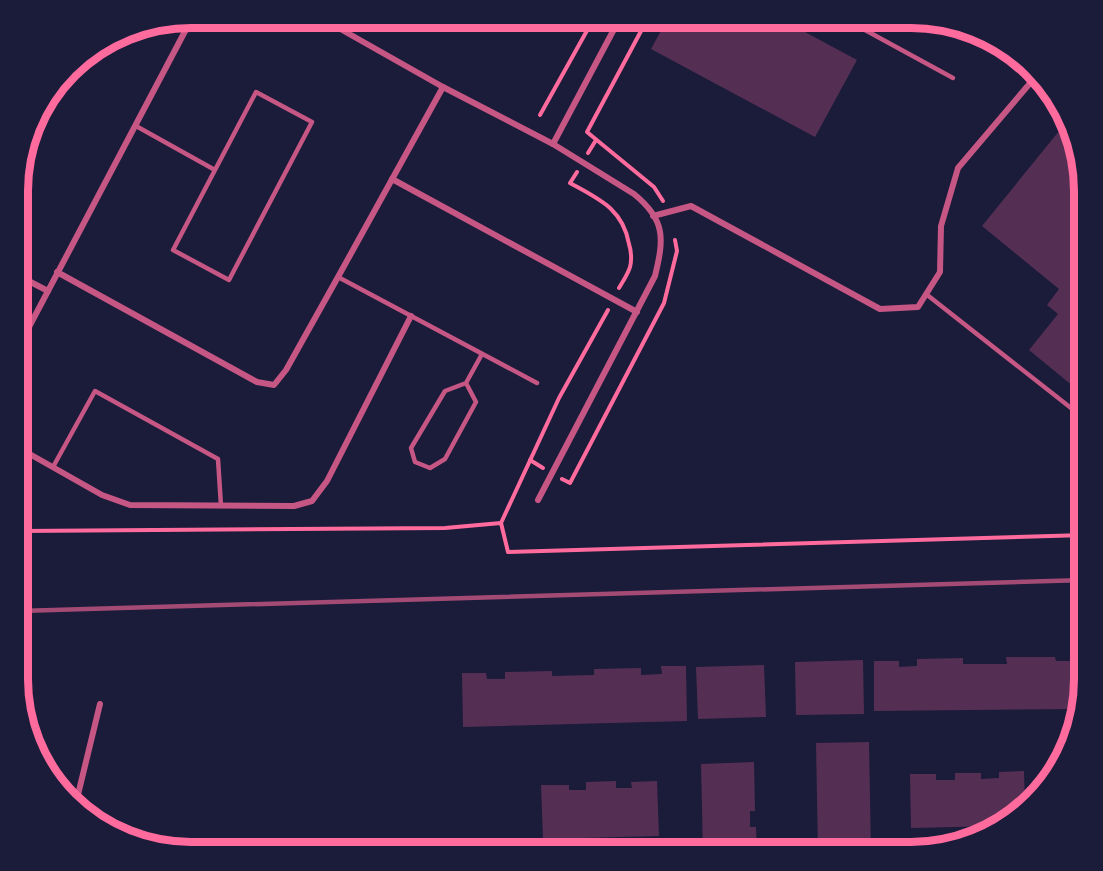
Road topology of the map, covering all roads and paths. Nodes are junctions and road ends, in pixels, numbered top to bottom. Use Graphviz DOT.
graph roads {
  1 [pos="187,28"];
  2 [pos="339,28"];
  3 [pos="588,29"];
  4 [pos="614,29"];
  5 [pos="642,29"];
  6 [pos="863,29"];
  7 [pos="953,78"];
  8 [pos="1032,81"];
  9 [pos="444,87"];
  10 [pos="540,115"];
  11 [pos="136,126"];
  12 [pos="596,140"];
  13 [pos="553,144"];
  14 [pos="583,162"];
  15 [pos="215,170"];
  16 [pos="392,179"];
  17 [pos="669,212"];
  18 [pos="653,216"];
  19 [pos="57,272"];
  20 [pos="338,277"];
  21 [pos="28,281"];
  22 [pos="48,291"];
  23 [pos="926,294"];
  24 [pos="614,299"];
  25 [pos="637,312"];
  26 [pos="411,316"];
  27 [pos="28,328"];
  28 [pos="482,354"];
  29 [pos="466,383"];
  30 [pos="537,383"];
  31 [pos="1074,410"];
  32 [pos="29,453"];
  33 [pos="530,460"];
  34 [pos="53,467"];
  35 [pos="552,474"];
  36 [pos="538,500"];
  37 [pos="221,506"];
  38 [pos="501,523"];
  39 [pos="29,531"];
  40 [pos="1074,535"];
  41 [pos="100,704"];
  42 [pos="78,796"];
  1 -- 11 [label="street"];
  2 -- 9 [label="street"];
  3 -- 10 [label="path"];
  4 -- 13 [label="street"];
  5 -- 12 [label="path"];
  6 -- 7 [label="lane"];
  8 -- 23 [label="street"];
  9 -- 13 [label="street"];
  9 -- 16 [label="street"];
  11 -- 15 [label="lane"];
  11 -- 19 [label="street"];
  12 -- 14 [label="path"];
  12 -- 17 [label="path"];
  13 -- 14 [label="street"];
  14 -- 18 [label="street"];
  14 -- 24 [label="path"];
  15 -- 15 [label="lane"];
  16 -- 20 [label="street"];
  16 -- 24 [label="street"];
  17 -- 18 [label="street"];
  17 -- 23 [label="street"];
  17 -- 35 [label="path"];
  18 -- 25 [label="street"];
  19 -- 20 [label="street"];
  19 -- 22 [label="street"];
  20 -- 26 [label="lane"];
  21 -- 22 [label="street"];
  22 -- 27 [label="street"];
  23 -- 31 [label="lane"];
  24 -- 25 [label="street"];
  24 -- 33 [label="path"];
  25 -- 35 [label="street"];
  26 -- 28 [label="lane"];
  26 -- 37 [label="street"];
  28 -- 29 [label="lane"];
  28 -- 30 [label="lane"];
  29 -- 29 [label="lane"];
  32 -- 34 [label="street"];
  33 -- 35 [label="path"];
  33 -- 38 [label="path"];
  34 -- 37 [label="street"];
  34 -- 37 [label="lane"];
  35 -- 36 [label="street"];
  38 -- 39 [label="path"];
  38 -- 40 [label="path"];
  41 -- 42 [label="street"];
}
